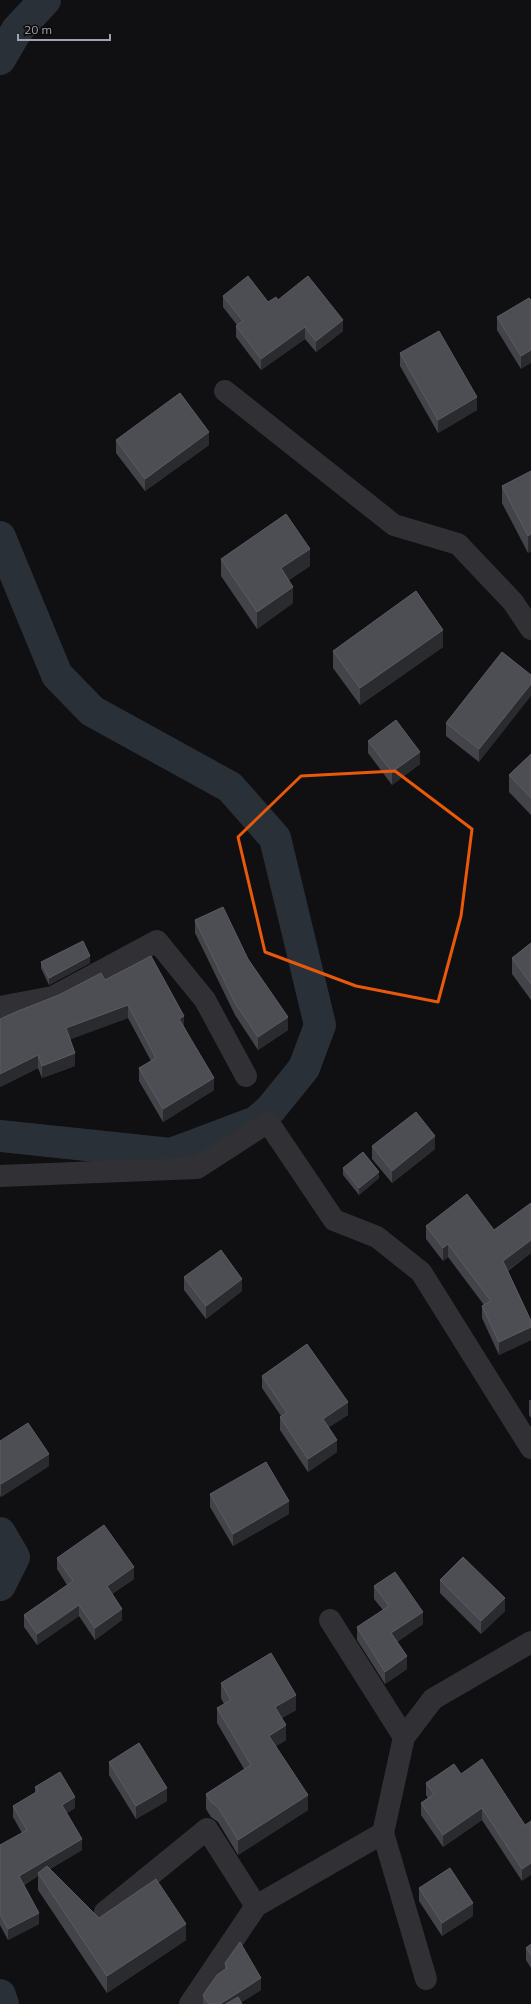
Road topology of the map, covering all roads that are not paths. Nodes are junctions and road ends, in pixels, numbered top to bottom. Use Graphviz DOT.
graph roads {
  1 [pos="225,391"];
  2 [pos="531,629"];
  3 [pos="0,1007"];
  4 [pos="246,1076"];
  5 [pos="0,1176"];
  6 [pos="531,1448"];
  7 [pos="330,1620"];
  8 [pos="531,1642"];
  9 [pos="404,1737"];
  10 [pos="383,1833"];
  11 [pos="256,1906"];
  12 [pos="105,1912"];
  13 [pos="426,1979"];
  14 [pos="190,2004"];
  1 -- 2 [label="street"];
  3 -- 4 [label="street"];
  5 -- 6 [label="street"];
  7 -- 9 [label="street"];
  8 -- 9 [label="street"];
  9 -- 10 [label="street"];
  10 -- 11 [label="street"];
  10 -- 13 [label="street"];
  11 -- 12 [label="street"];
  11 -- 14 [label="street"];
}
